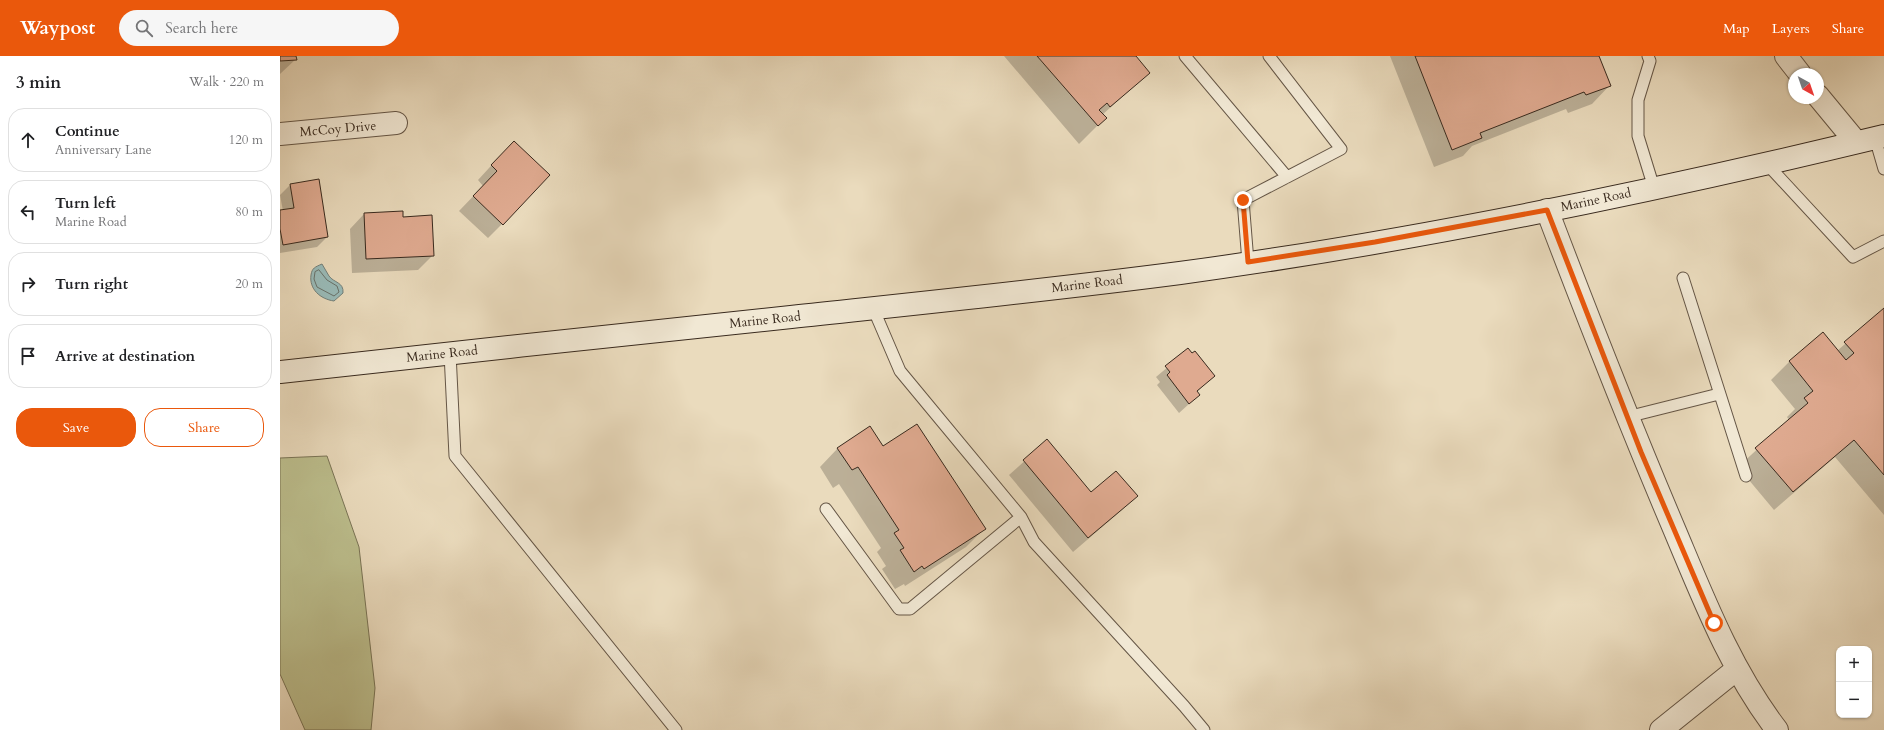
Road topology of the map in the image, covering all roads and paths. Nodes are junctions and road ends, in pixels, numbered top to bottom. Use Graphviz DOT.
graph roads {
  1 [pos="1185,56"];
  2 [pos="1269,56"];
  3 [pos="1648,56"];
  4 [pos="1786,56"];
  5 [pos="1795,68"];
  6 [pos="1824,101"];
  7 [pos="396,123"];
  8 [pos="280,134"];
  9 [pos="1871,139"];
  10 [pos="1766,163"];
  11 [pos="1884,169"];
  12 [pos="1287,177"];
  13 [pos="1654,188"];
  14 [pos="1547,210"];
  15 [pos="1884,241"];
  16 [pos="1248,262"];
  17 [pos="1683,278"];
  18 [pos="873,308"];
  19 [pos="450,353"];
  20 [pos="280,372"];
  21 [pos="1718,394"];
  22 [pos="1628,418"];
  23 [pos="1746,476"];
  24 [pos="826,509"];
  25 [pos="1021,516"];
  26 [pos="1737,669"];
  27 [pos="676,730"];
  28 [pos="1204,730"];
  29 [pos="1661,730"];
  30 [pos="1776,730"];
  1 -- 12 [label="lane"];
  2 -- 12 [label="lane"];
  3 -- 13 [label="lane"];
  4 -- 5 [label="main road"];
  6 -- 9 [label="main road"];
  7 -- 8 [label="main road, McCoy Drive"];
  9 -- 10 [label="main road, Marine Road"];
  9 -- 11 [label="lane"];
  10 -- 13 [label="main road, Marine Road"];
  10 -- 15 [label="lane"];
  12 -- 16 [label="lane"];
  13 -- 14 [label="main road, Marine Road"];
  14 -- 16 [label="main road, Marine Road"];
  14 -- 22 [label="main road"];
  16 -- 18 [label="main road, Marine Road"];
  17 -- 21 [label="lane"];
  18 -- 19 [label="main road, Marine Road"];
  18 -- 25 [label="lane"];
  19 -- 20 [label="main road, Marine Road"];
  19 -- 27 [label="lane"];
  21 -- 22 [label="lane"];
  21 -- 23 [label="lane"];
  22 -- 26 [label="main road"];
  24 -- 25 [label="lane"];
  25 -- 28 [label="lane"];
  26 -- 29 [label="main road"];
  26 -- 30 [label="main road"];
}
